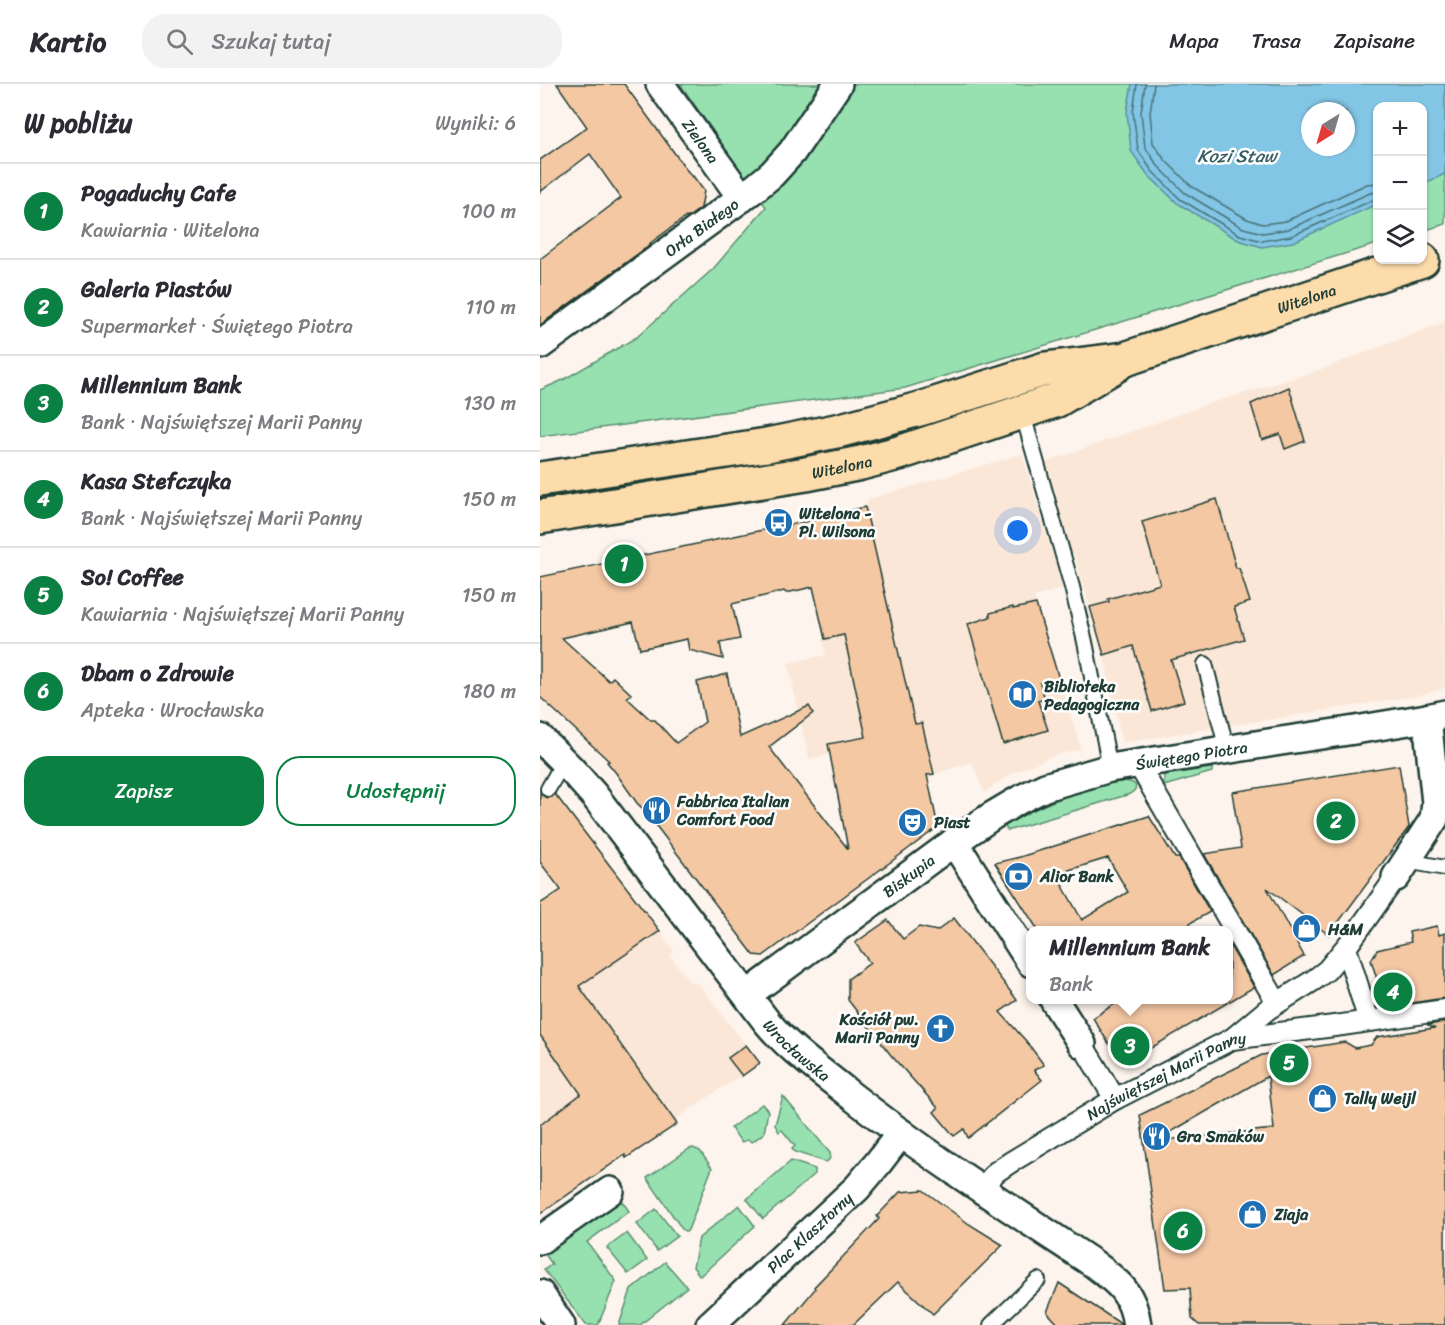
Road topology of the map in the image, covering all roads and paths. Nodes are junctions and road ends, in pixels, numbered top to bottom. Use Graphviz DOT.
graph roads {
  1 [pos="660,84"];
  2 [pos="838,84"];
  3 [pos="742,198"];
  4 [pos="1445,252"];
  5 [pos="1427,257"];
  6 [pos="1407,264"];
  7 [pos="540,345"];
  8 [pos="1125,359"];
  9 [pos="1022,411"];
  10 [pos="540,479"];
  11 [pos="540,517"];
  12 [pos="1205,664"];
  13 [pos="1436,716"];
  14 [pos="540,738"];
  15 [pos="1227,750"];
  16 [pos="564,761"];
  17 [pos="1138,764"];
  18 [pos="1110,768"];
  19 [pos="548,789"];
  20 [pos="954,842"];
  21 [pos="1445,868"];
  22 [pos="1401,869"];
  23 [pos="1233,926"];
  24 [pos="1233,927"];
  25 [pos="1346,948"];
  26 [pos="1026,955"];
  27 [pos="747,995"];
  28 [pos="1277,1002"];
  29 [pos="1057,1004"];
  30 [pos="1445,1010"];
  31 [pos="1369,1021"];
  32 [pos="1232,1039"];
  33 [pos="1082,1044"];
  34 [pos="1115,1099"];
  35 [pos="901,1133"];
  36 [pos="981,1189"];
  37 [pos="610,1191"];
  38 [pos="540,1240"];
  39 [pos="1038,1280"];
  40 [pos="540,1294"];
  41 [pos="561,1325"];
  42 [pos="710,1325"];
  43 [pos="992,1325"];
  44 [pos="1137,1325"];
  1 -- 3 [label="street, Zielona"];
  2 -- 3 [label="street, Orła Białego"];
  3 -- 7 [label="street, Orła Białego"];
  4 -- 5 [label="main road, Witelona"];
  6 -- 8 [label="main road, Witelona"];
  8 -- 9 [label="main road, Witelona"];
  8 -- 10 [label="main road, Witelona"];
  9 -- 11 [label="main road, Witelona"];
  9 -- 18 [label="lane"];
  12 -- 15 [label="lane"];
  13 -- 15 [label="street, Świętego Piotra"];
  13 -- 22 [label="street"];
  14 -- 16 [label="street, Wrocławska"];
  15 -- 17 [label="street, Świętego Piotra"];
  16 -- 19 [label="lane"];
  16 -- 27 [label="street, Wrocławska"];
  17 -- 18 [label="street, Świętego Piotra"];
  17 -- 23 [label="street"];
  18 -- 20 [label="street, Świętego Piotra"];
  20 -- 26 [label="street"];
  20 -- 27 [label="street, Biskupia"];
  21 -- 22 [label="lane"];
  22 -- 25 [label="street"];
  24 -- 28 [label="street"];
  25 -- 28 [label="street"];
  25 -- 31 [label="street"];
  27 -- 35 [label="street, Wrocławska"];
  28 -- 32 [label="street"];
  29 -- 33 [label="street"];
  30 -- 31 [label="street, Najświętszej Marii Panny"];
  31 -- 32 [label="street, Najświętszej Marii Panny"];
  32 -- 34 [label="street, Najświętszej Marii Panny"];
  33 -- 34 [label="street"];
  34 -- 36 [label="street, Najświętszej Marii Panny"];
  35 -- 36 [label="street, Wrocławska"];
  35 -- 42 [label="street, Plac Klasztorny"];
  36 -- 44 [label="street, Wrocławska"];
  37 -- 38 [label="street"];
  39 -- 43 [label="lane"];
  40 -- 41 [label="street"];
}
